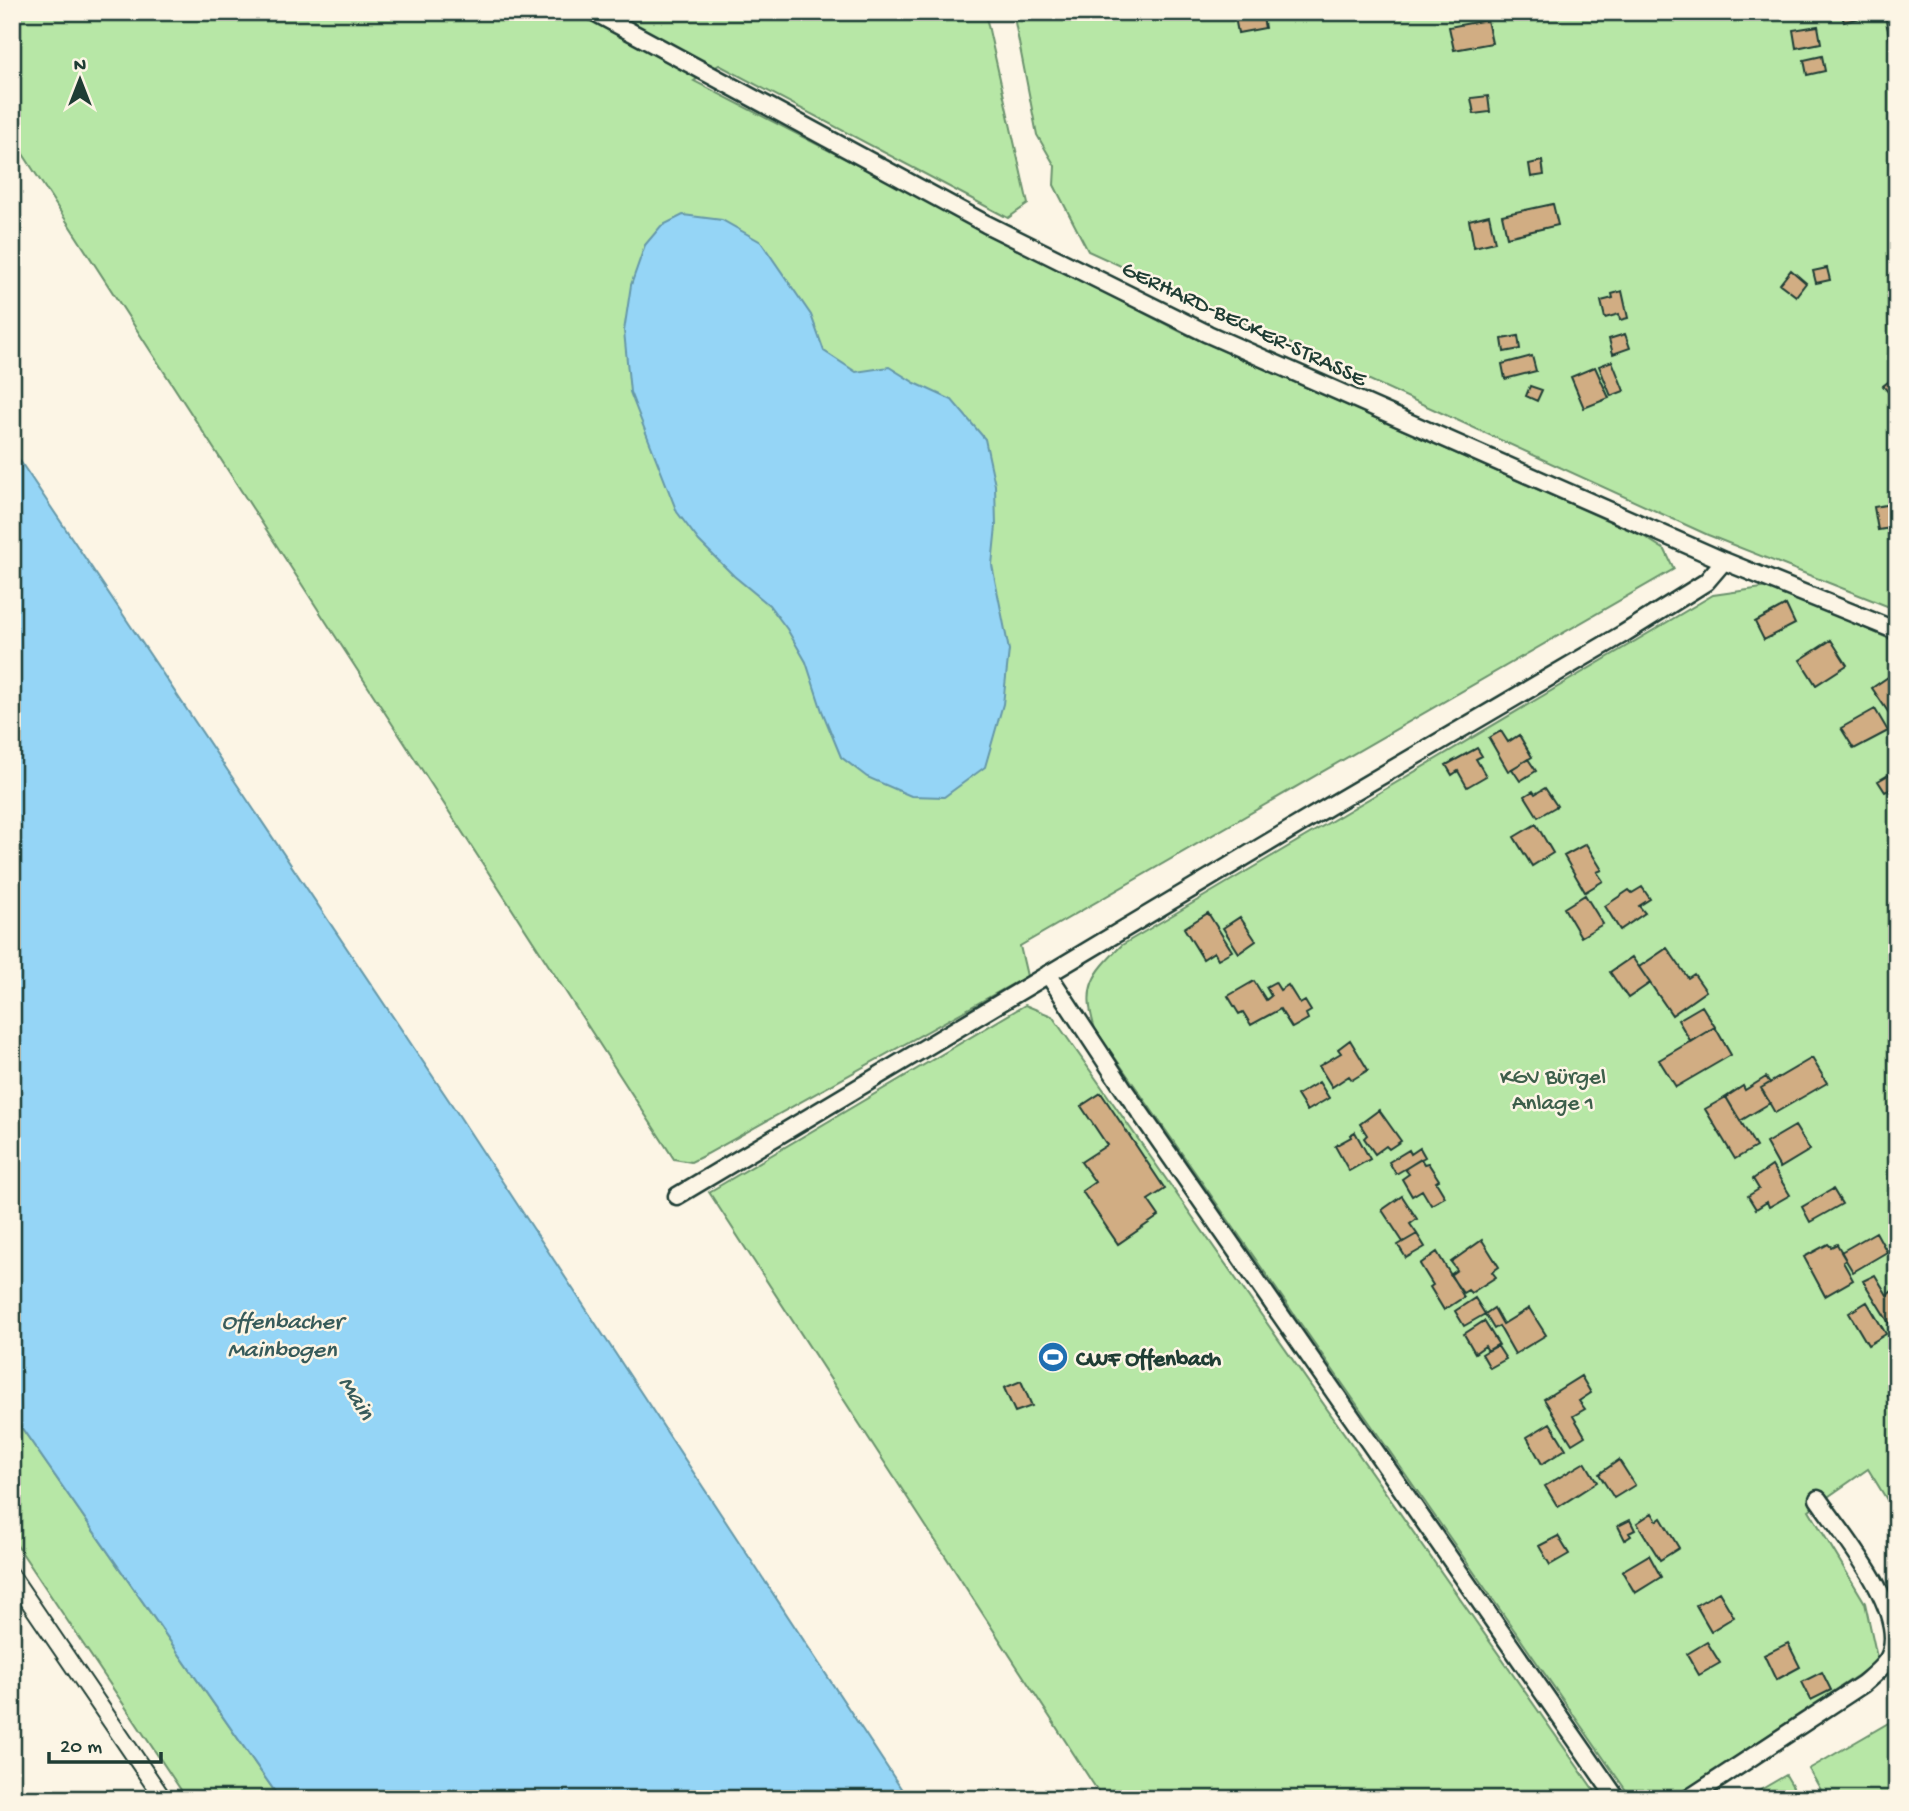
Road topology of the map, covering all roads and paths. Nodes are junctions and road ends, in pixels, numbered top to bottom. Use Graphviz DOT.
graph roads {
  1 [pos="594,12"];
  2 [pos="1724,561"];
  3 [pos="1897,631"];
  4 [pos="1048,974"];
  5 [pos="677,1196"];
  6 [pos="1818,1499"];
  7 [pos="1617,1799"];
  8 [pos="1688,1799"];
  1 -- 2 [label="lane, GERHARD-BECKER-STRASSE"];
  2 -- 3 [label="lane, GERHARD-BECKER-STRASSE"];
  2 -- 4 [label="lane"];
  4 -- 5 [label="lane"];
  4 -- 7 [label="lane"];
  6 -- 8 [label="lane"];
}
